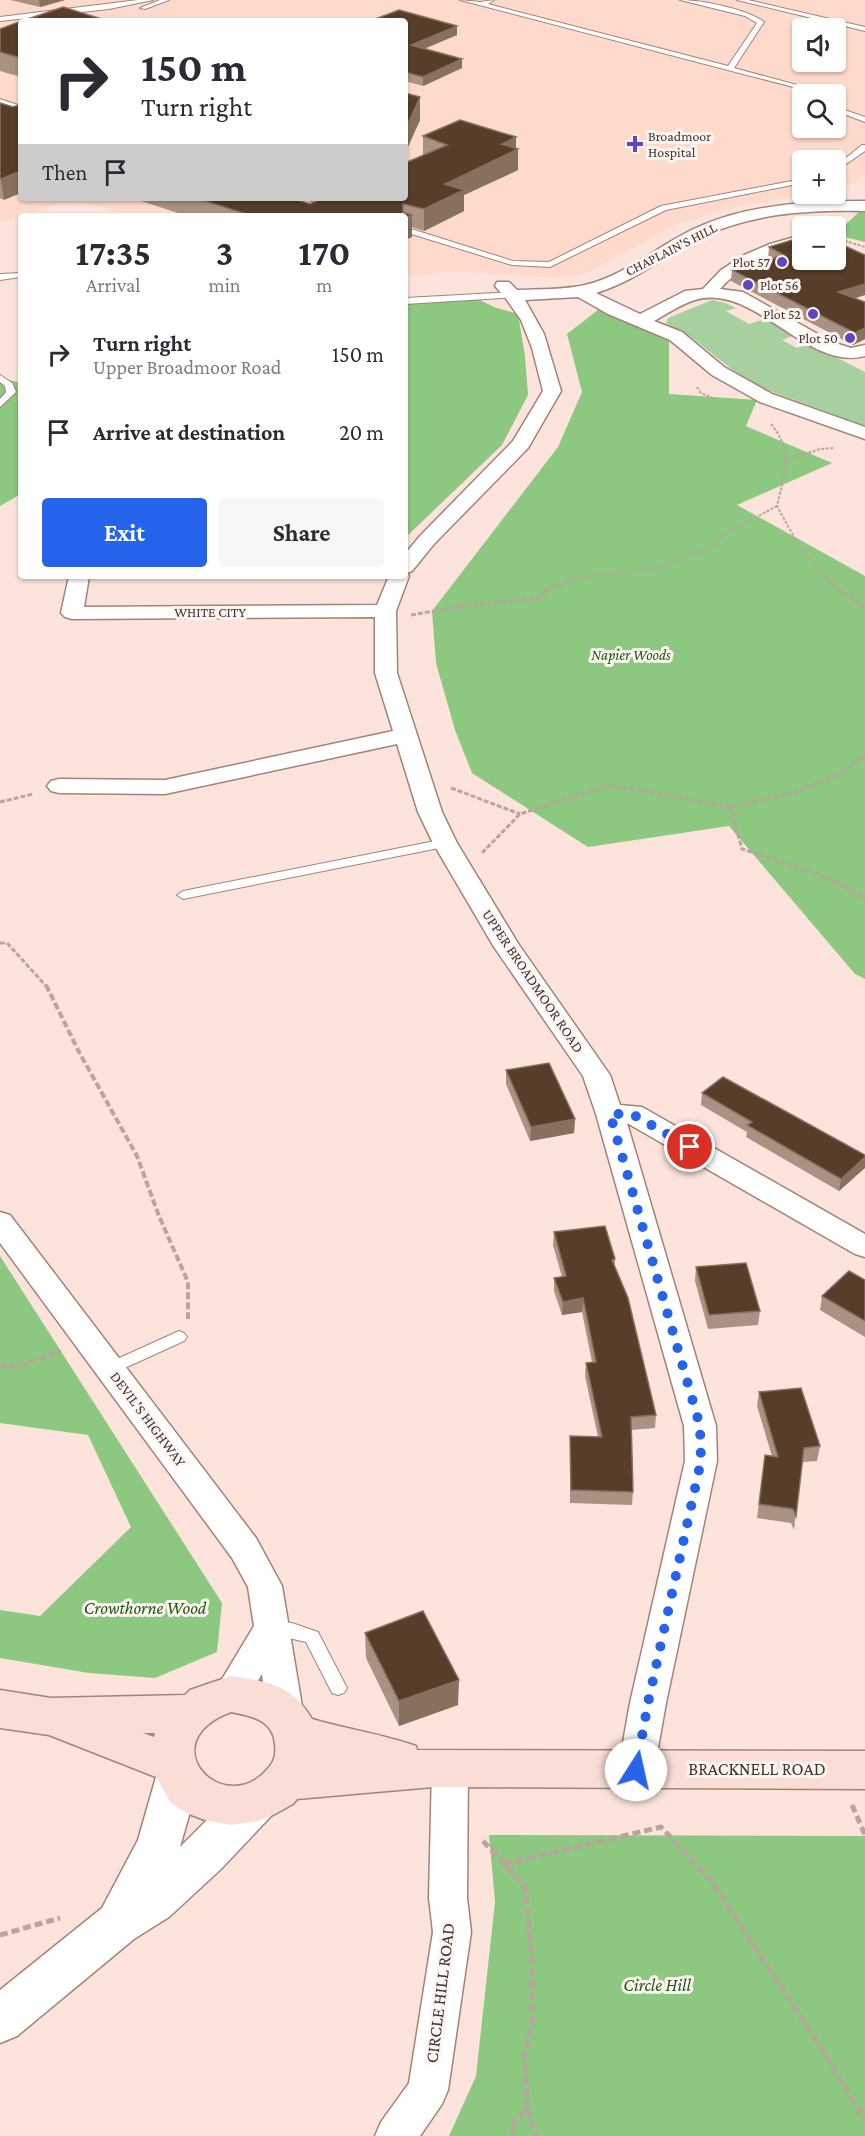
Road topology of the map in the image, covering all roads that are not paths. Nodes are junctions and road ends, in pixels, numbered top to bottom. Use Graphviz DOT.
graph roads {
  1 [pos="150,0"];
  2 [pos="166,0"];
  3 [pos="464,0"];
  4 [pos="491,0"];
  5 [pos="683,0"];
  6 [pos="740,0"];
  7 [pos="481,4"];
  8 [pos="58,18"];
  9 [pos="0,19"];
  10 [pos="18,22"];
  11 [pos="0,24"];
  12 [pos="865,29"];
  13 [pos="729,68"];
  14 [pos="792,85"];
  15 [pos="0,101"];
  16 [pos="18,107"];
  17 [pos="846,113"];
  18 [pos="865,120"];
  19 [pos="865,147"];
  20 [pos="846,161"];
  21 [pos="792,183"];
  22 [pos="316,201"];
  23 [pos="865,206"];
  24 [pos="354,213"];
  25 [pos="408,230"];
  26 [pos="792,242"];
  27 [pos="18,275"];
  28 [pos="0,277"];
  29 [pos="508,290"];
  30 [pos="580,291"];
  31 [pos="708,293"];
  32 [pos="408,301"];
  33 [pos="642,320"];
  34 [pos="860,356"];
  35 [pos="0,378"];
  36 [pos="0,405"];
  37 [pos="865,433"];
  38 [pos="408,563"];
  39 [pos="78,579"];
  40 [pos="398,579"];
  41 [pos="385,616"];
  42 [pos="405,735"];
  43 [pos="59,786"];
  44 [pos="445,843"];
  45 [pos="183,895"];
  46 [pos="610,1114"];
  47 [pos="0,1222"];
  48 [pos="865,1247"];
  49 [pos="179,1337"];
  50 [pos="111,1368"];
  51 [pos="271,1628"];
  52 [pos="338,1688"];
  53 [pos="231,1694"];
  54 [pos="0,1709"];
  55 [pos="189,1713"];
  56 [pos="51,1717"];
  57 [pos="291,1722"];
  58 [pos="636,1770"];
  59 [pos="176,1771"];
  60 [pos="444,1780"];
  61 [pos="857,1784"];
  62 [pos="271,1791"];
  63 [pos="117,1924"];
  64 [pos="0,2020"];
  65 [pos="395,2136"];
  1 -- 9 [label="lane"];
  2 -- 8 [label="lane"];
  3 -- 7 [label="lane"];
  4 -- 7 [label="lane"];
  5 -- 13 [label="lane"];
  6 -- 12 [label="lane"];
  7 -- 13 [label="lane"];
  10 -- 11 [label="lane"];
  13 -- 14 [label="lane"];
  15 -- 16 [label="lane"];
  17 -- 18 [label="lane"];
  19 -- 20 [label="lane"];
  21 -- 25 [label="lane"];
  22 -- 24 [label="lane"];
  23 -- 30 [label="street, CHAPLAIN'S HILL"];
  26 -- 31 [label="street"];
  27 -- 28 [label="lane"];
  29 -- 30 [label="street, CHAPLAIN'S HILL"];
  29 -- 32 [label="lane"];
  29 -- 38 [label="street"];
  30 -- 33 [label="street"];
  31 -- 33 [label="street"];
  31 -- 34 [label="street"];
  33 -- 37 [label="street"];
  35 -- 36 [label="lane"];
  39 -- 41 [label="street, WHITE CITY"];
  40 -- 41 [label="street, UPPER BROADMOOR ROAD"];
  41 -- 42 [label="street, UPPER BROADMOOR ROAD"];
  42 -- 43 [label="street"];
  42 -- 44 [label="street, UPPER BROADMOOR ROAD"];
  44 -- 45 [label="lane"];
  44 -- 46 [label="street, UPPER BROADMOOR ROAD"];
  46 -- 48 [label="street"];
  46 -- 58 [label="street, UPPER BROADMOOR ROAD"];
  47 -- 50 [label="street, DEVIL'S HIGHWAY"];
  49 -- 50 [label="lane"];
  50 -- 51 [label="street, DEVIL'S HIGHWAY"];
  51 -- 52 [label="lane"];
  51 -- 53 [label="street"];
  51 -- 57 [label="street, DEVIL'S HIGHWAY"];
  53 -- 55 [label="main road"];
  53 -- 57 [label="main road"];
  54 -- 56 [label="main road"];
  55 -- 56 [label="main road"];
  55 -- 59 [label="main road"];
  56 -- 59 [label="main road"];
  57 -- 60 [label="main road, BRACKNELL ROAD"];
  57 -- 62 [label="main road"];
  58 -- 60 [label="main road, BRACKNELL ROAD"];
  58 -- 61 [label="main road, BRACKNELL ROAD"];
  59 -- 62 [label="main road"];
  59 -- 63 [label="street"];
  60 -- 62 [label="main road, BRACKNELL ROAD"];
  60 -- 65 [label="street, CIRCLE HILL ROAD"];
  62 -- 63 [label="street"];
  63 -- 64 [label="street"];
}
